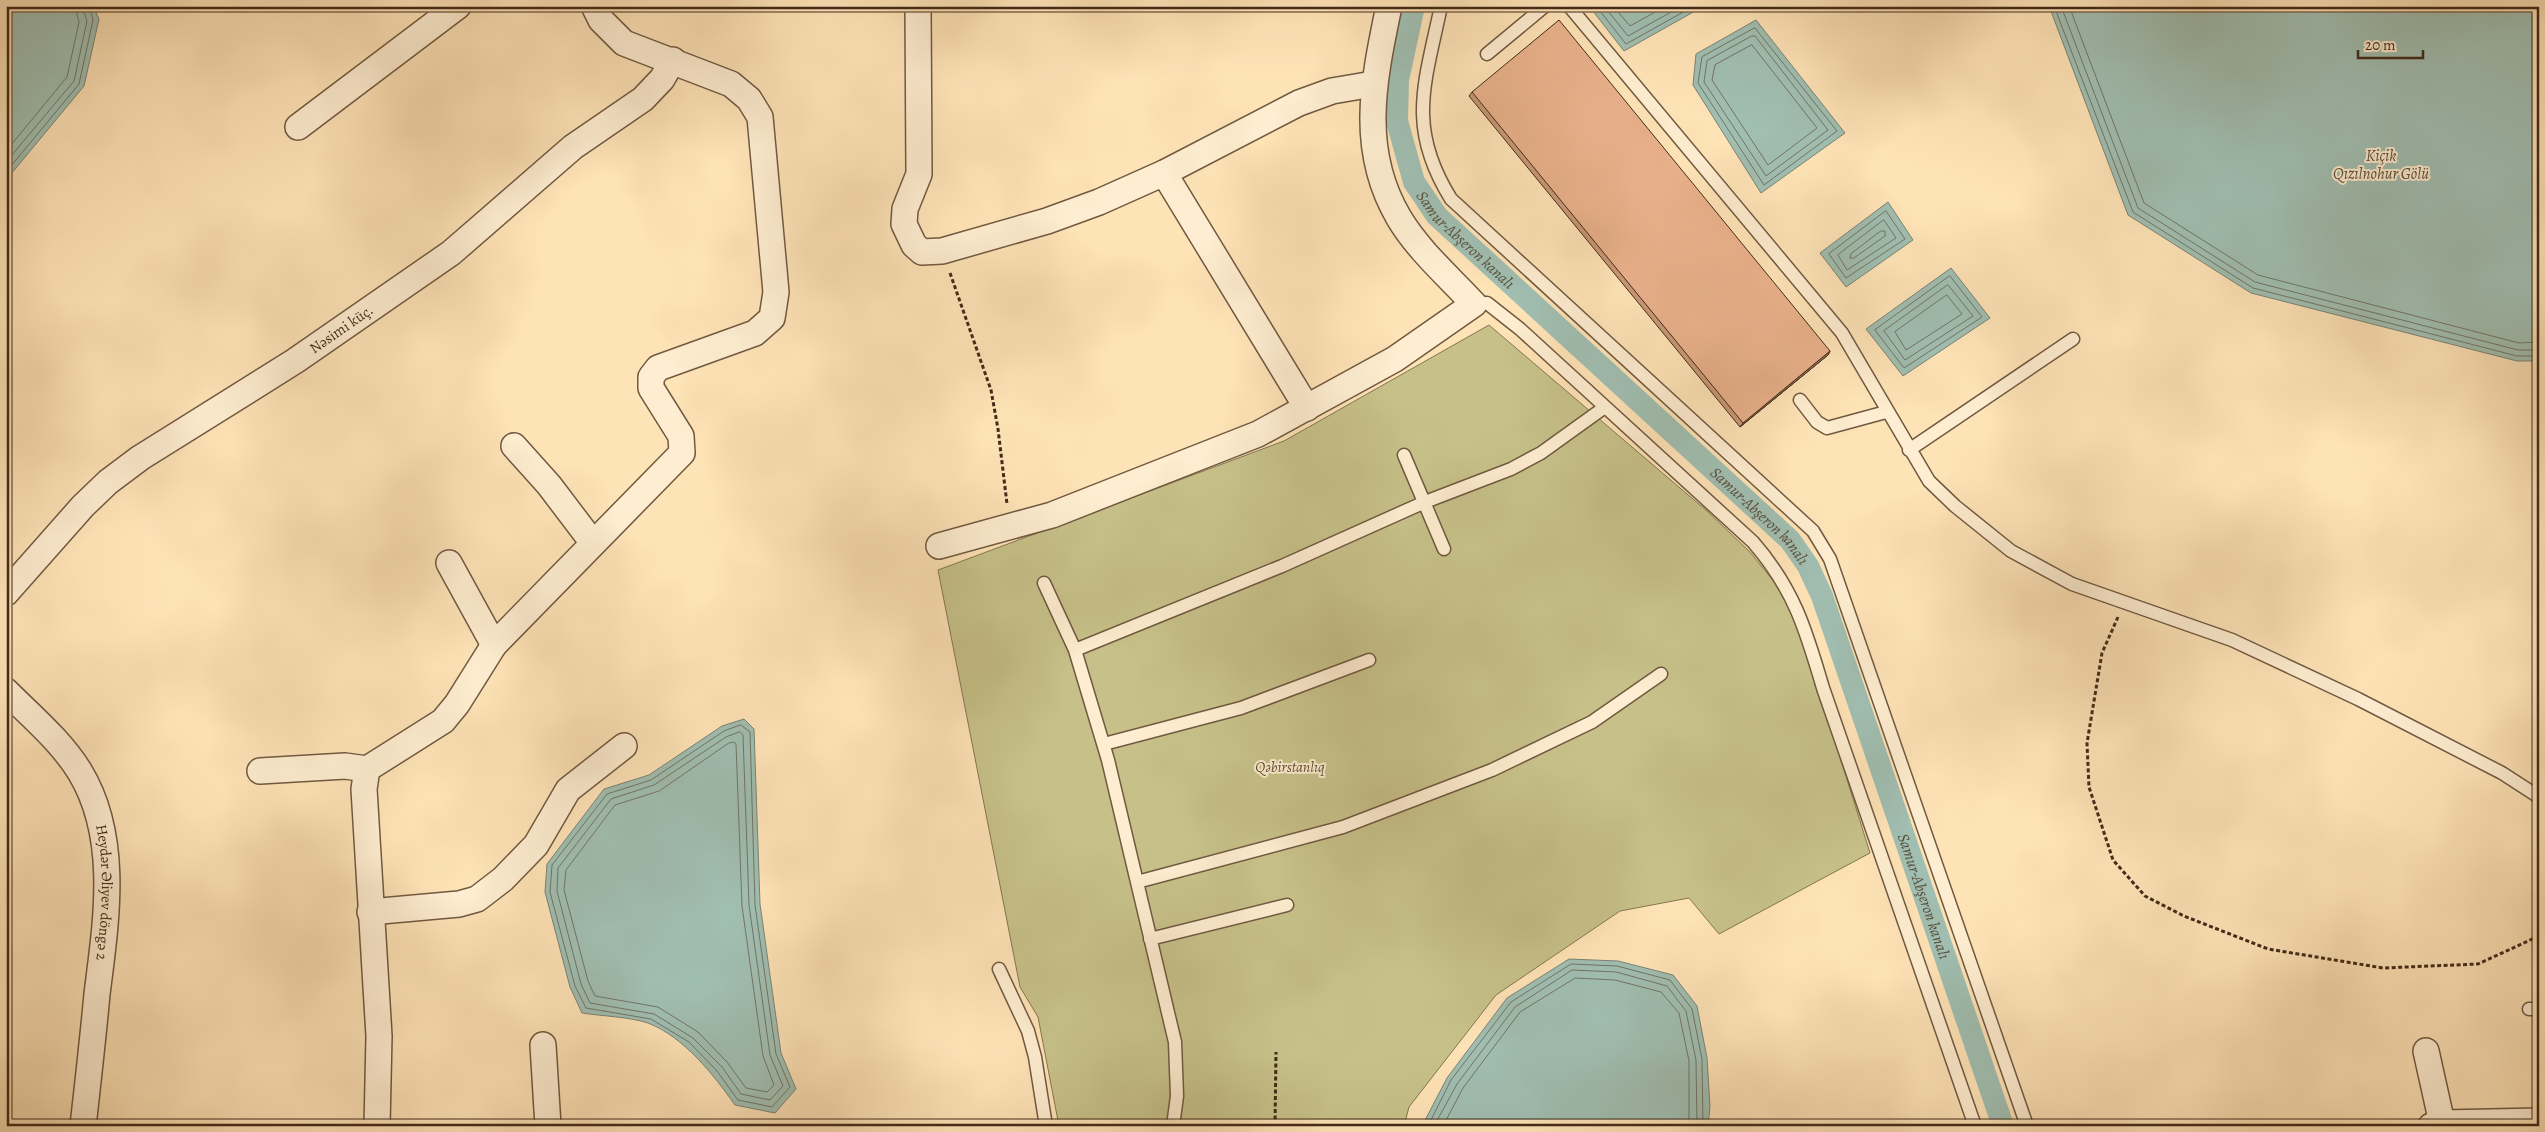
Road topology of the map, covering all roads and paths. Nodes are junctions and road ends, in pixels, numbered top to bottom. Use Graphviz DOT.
graph roads {
  1 [pos="458,6"];
  2 [pos="594,6"];
  3 [pos="918,6"];
  4 [pos="1389,6"];
  5 [pos="1441,6"];
  6 [pos="1545,6"];
  7 [pos="1569,6"];
  8 [pos="1486,54"];
  9 [pos="672,60"];
  10 [pos="1373,84"];
  11 [pos="298,127"];
  12 [pos="1164,173"];
  13 [pos="942,251"];
  14 [pos="1474,304"];
  15 [pos="2073,339"];
  16 [pos="1800,400"];
  17 [pos="1605,407"];
  18 [pos="1307,408"];
  19 [pos="1886,412"];
  20 [pos="514,446"];
  21 [pos="1909,450"];
  22 [pos="1404,455"];
  23 [pos="1424,502"];
  24 [pos="1010,526"];
  25 [pos="593,542"];
  26 [pos="939,546"];
  27 [pos="1444,549"];
  28 [pos="449,563"];
  29 [pos="1044,583"];
  30 [pos="6,593"];
  31 [pos="2123,604"];
  32 [pos="494,645"];
  33 [pos="1075,650"];
  34 [pos="1369,660"];
  35 [pos="1661,674"];
  36 [pos="6,691"];
  37 [pos="1104,744"];
  38 [pos="624,746"];
  39 [pos="368,769"];
  40 [pos="260,771"];
  41 [pos="2539,797"];
  42 [pos="1137,882"];
  43 [pos="1287,905"];
  44 [pos="370,912"];
  45 [pos="2539,936"];
  46 [pos="1150,939"];
  47 [pos="999,969"];
  48 [pos="544,1045"];
  49 [pos="2426,1051"];
  50 [pos="1276,1052"];
  51 [pos="2539,1121"];
  52 [pos="2436,1124"];
  53 [pos="83,1126"];
  54 [pos="377,1126"];
  55 [pos="548,1126"];
  56 [pos="1046,1126"];
  57 [pos="1173,1126"];
  58 [pos="1275,1126"];
  59 [pos="1975,1126"];
  60 [pos="2027,1126"];
  1 -- 11 [label="street"];
  2 -- 9 [label="street"];
  3 -- 13 [label="street"];
  4 -- 10 [label="street"];
  5 -- 60 [label="lane"];
  6 -- 8 [label="lane"];
  7 -- 19 [label="lane"];
  9 -- 25 [label="street"];
  9 -- 30 [label="street, Nəsimi küç."];
  10 -- 12 [label="street"];
  10 -- 14 [label="street"];
  12 -- 13 [label="street"];
  12 -- 18 [label="street"];
  13 -- 24 [label="path"];
  14 -- 17 [label="lane"];
  14 -- 18 [label="street"];
  15 -- 21 [label="lane"];
  16 -- 19 [label="lane"];
  17 -- 23 [label="lane"];
  17 -- 59 [label="lane"];
  18 -- 24 [label="street"];
  19 -- 21 [label="lane"];
  20 -- 25 [label="street"];
  21 -- 31 [label="lane"];
  22 -- 23 [label="lane"];
  23 -- 27 [label="lane"];
  23 -- 33 [label="lane"];
  24 -- 26 [label="street"];
  25 -- 32 [label="street"];
  28 -- 32 [label="street"];
  29 -- 33 [label="lane"];
  31 -- 41 [label="lane"];
  31 -- 45 [label="path"];
  32 -- 39 [label="street"];
  33 -- 37 [label="lane"];
  34 -- 37 [label="lane"];
  35 -- 42 [label="lane"];
  36 -- 53 [label="street, Heydər Əliyev döngə 2"];
  37 -- 42 [label="lane"];
  38 -- 44 [label="street"];
  39 -- 40 [label="street"];
  39 -- 44 [label="street"];
  42 -- 46 [label="lane"];
  43 -- 46 [label="lane"];
  44 -- 54 [label="street"];
  46 -- 57 [label="lane"];
  47 -- 56 [label="lane"];
  48 -- 55 [label="street"];
  49 -- 52 [label="street"];
  50 -- 58 [label="path"];
  51 -- 52 [label="street"];
}
